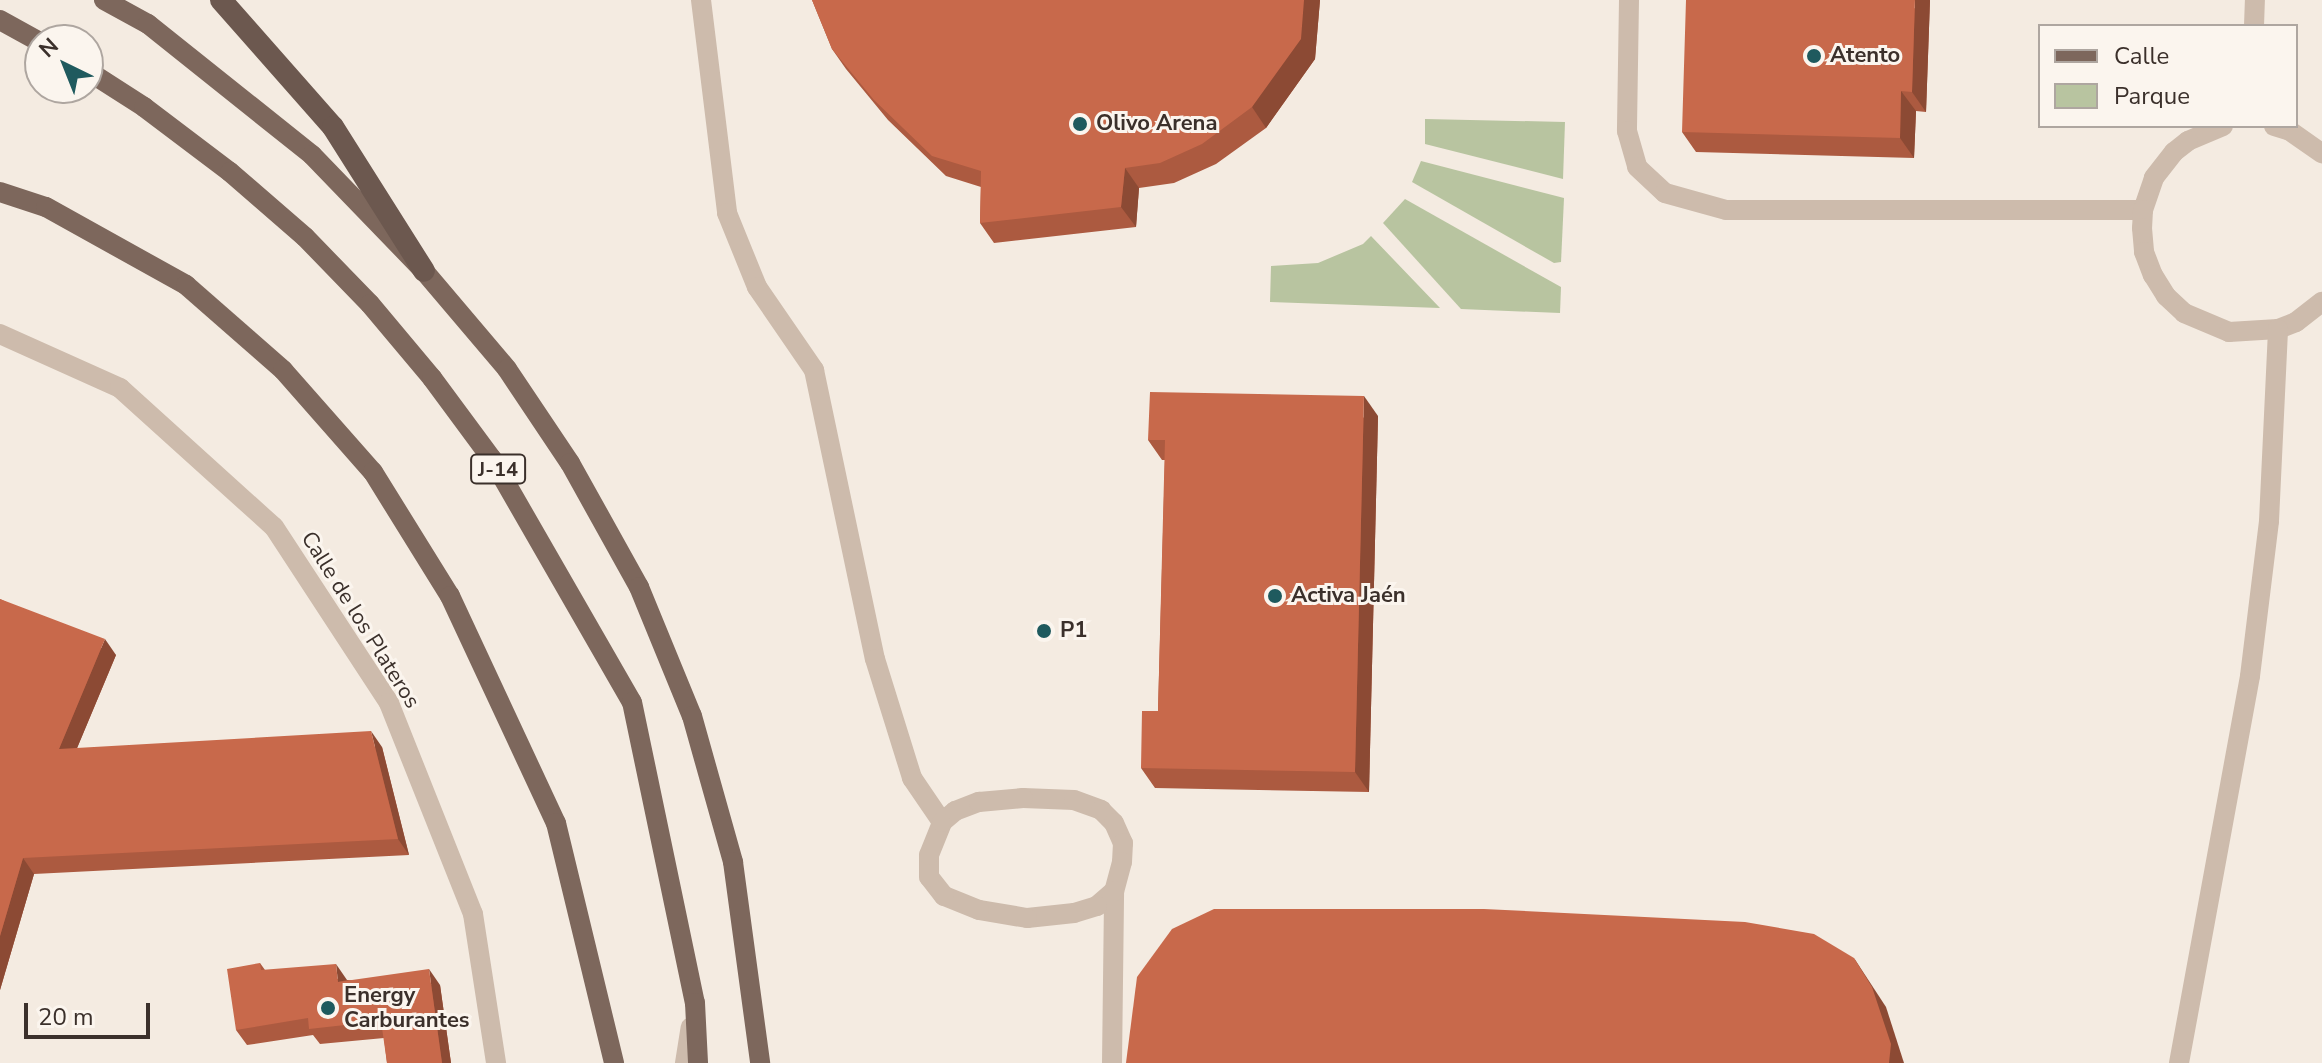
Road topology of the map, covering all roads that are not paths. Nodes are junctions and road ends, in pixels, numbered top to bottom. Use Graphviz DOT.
graph roads {
  1 [pos="104,0"];
  2 [pos="221,0"];
  3 [pos="701,0"];
  4 [pos="1629,0"];
  5 [pos="2255,0"];
  6 [pos="0,20"];
  7 [pos="2254,24"];
  8 [pos="24,33"];
  9 [pos="104,81"];
  10 [pos="2217,128"];
  11 [pos="2280,128"];
  12 [pos="2322,153"];
  13 [pos="0,192"];
  14 [pos="2143,210"];
  15 [pos="424,271"];
  16 [pos="2322,302"];
  17 [pos="2278,329"];
  18 [pos="0,334"];
  19 [pos="942,822"];
  20 [pos="1114,891"];
  21 [pos="695,1003"];
  22 [pos="496,1063"];
  23 [pos="614,1063"];
  24 [pos="685,1063"];
  25 [pos="698,1063"];
  26 [pos="760,1063"];
  27 [pos="1112,1063"];
  28 [pos="2179,1063"];
  1 -- 15 [label="main road"];
  2 -- 15 [label="highway"];
  3 -- 19 [label="street"];
  4 -- 14 [label="street"];
  5 -- 7 [label="street"];
  6 -- 8 [label="main road"];
  9 -- 21 [label="main road, J-14"];
  10 -- 14 [label="street"];
  11 -- 12 [label="street"];
  13 -- 23 [label="main road"];
  14 -- 17 [label="street"];
  15 -- 26 [label="main road"];
  16 -- 17 [label="street"];
  17 -- 28 [label="street"];
  18 -- 22 [label="street, Calle de los Plateros"];
  19 -- 20 [label="street"];
  19 -- 20 [label="street"];
  20 -- 27 [label="street"];
  21 -- 24 [label="street"];
  21 -- 25 [label="main road, J-14"];
}
